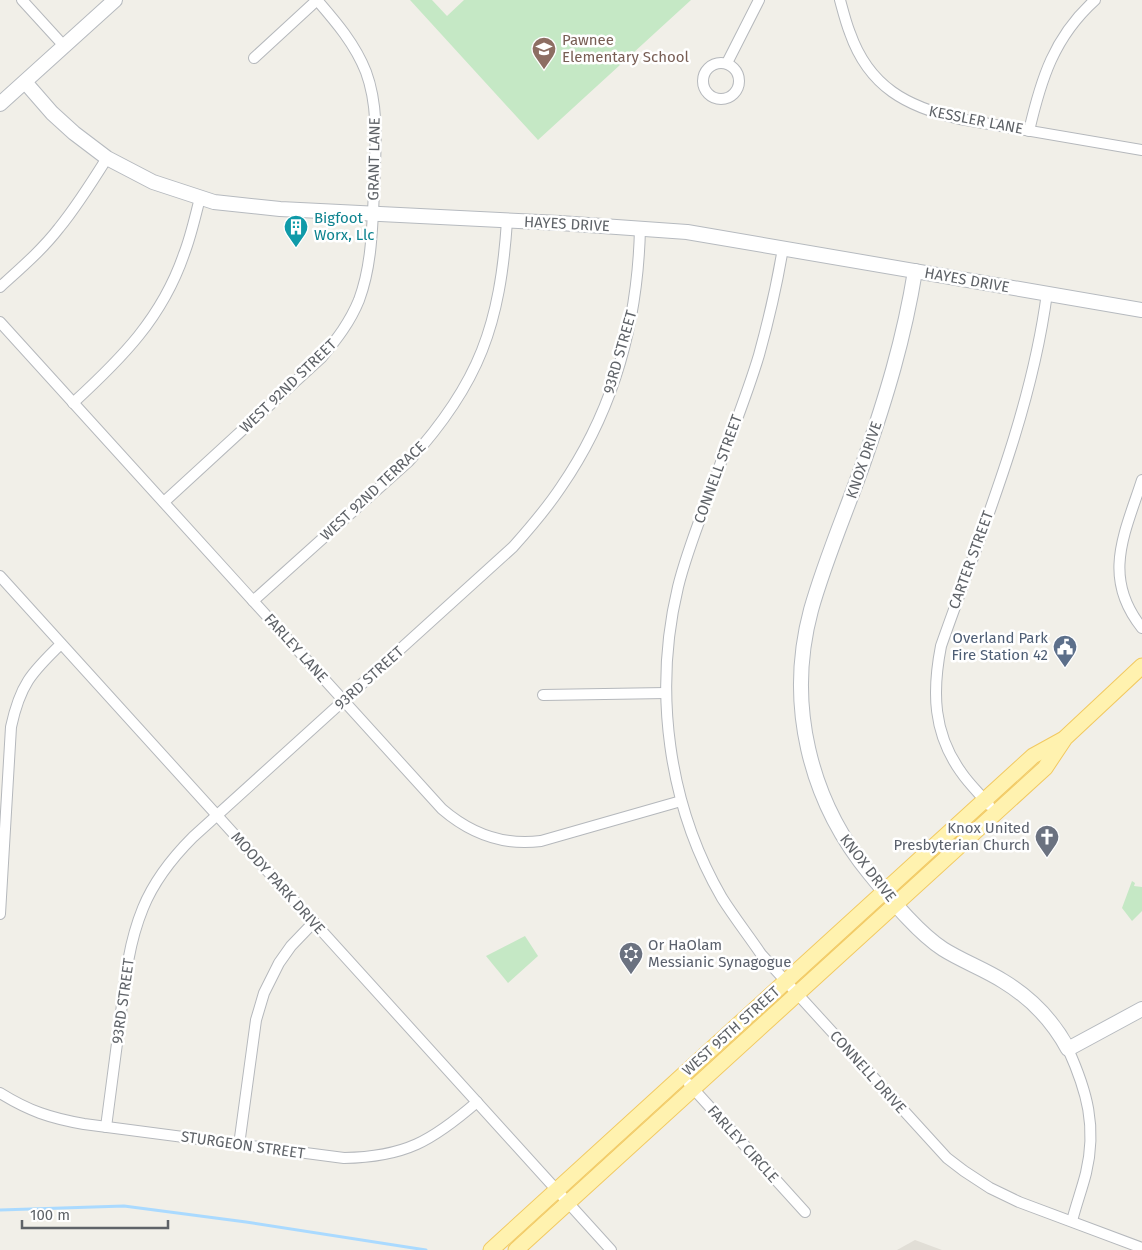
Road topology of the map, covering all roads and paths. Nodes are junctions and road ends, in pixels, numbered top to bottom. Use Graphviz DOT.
graph roads {
  1 [pos="22,0"];
  2 [pos="114,0"];
  3 [pos="317,0"];
  4 [pos="759,0"];
  5 [pos="840,0"];
  6 [pos="1095,0"];
  7 [pos="64,46"];
  8 [pos="254,58"];
  9 [pos="727,63"];
  10 [pos="25,82"];
  11 [pos="0,104"];
  12 [pos="1029,131"];
  13 [pos="1142,150"];
  14 [pos="107,158"];
  15 [pos="200,198"];
  16 [pos="372,214"];
  17 [pos="507,221"];
  18 [pos="640,228"];
  19 [pos="784,248"];
  20 [pos="915,270"];
  21 [pos="0,288"];
  22 [pos="1047,294"];
  23 [pos="1142,310"];
  24 [pos="0,322"];
  25 [pos="73,403"];
  26 [pos="1142,480"];
  27 [pos="164,502"];
  28 [pos="0,576"];
  29 [pos="253,601"];
  30 [pos="1142,628"];
  31 [pos="61,644"];
  32 [pos="1142,666"];
  33 [pos="666,693"];
  34 [pos="544,695"];
  35 [pos="344,701"];
  36 [pos="1065,738"];
  37 [pos="985,800"];
  38 [pos="681,801"];
  39 [pos="996,813"];
  40 [pos="217,815"];
  41 [pos="884,892"];
  42 [pos="896,904"];
  43 [pos="0,914"];
  44 [pos="314,922"];
  45 [pos="786,982"];
  46 [pos="797,994"];
  47 [pos="1142,1008"];
  48 [pos="1068,1049"];
  49 [pos="681,1076"];
  50 [pos="693,1089"];
  51 [pos="0,1093"];
  52 [pos="477,1102"];
  53 [pos="106,1127"];
  54 [pos="239,1145"];
  55 [pos="557,1190"];
  56 [pos="568,1203"];
  57 [pos="805,1212"];
  58 [pos="1072,1221"];
  59 [pos="1142,1248"];
  60 [pos="491,1250"];
  61 [pos="516,1250"];
  62 [pos="611,1250"];
  1 -- 7 [label="street"];
  2 -- 7 [label="street"];
  3 -- 8 [label="street, GRANT LANE"];
  3 -- 16 [label="street, GRANT LANE"];
  4 -- 9 [label="street"];
  5 -- 12 [label="street, KESSLER LANE"];
  6 -- 12 [label="street"];
  7 -- 10 [label="street"];
  10 -- 11 [label="street"];
  10 -- 14 [label="street, HAYES DRIVE"];
  12 -- 13 [label="street, KESSLER LANE"];
  14 -- 15 [label="street, HAYES DRIVE"];
  14 -- 21 [label="street"];
  15 -- 16 [label="street, HAYES DRIVE"];
  15 -- 25 [label="street"];
  16 -- 17 [label="street, HAYES DRIVE"];
  16 -- 27 [label="street, WEST 92ND STREET"];
  17 -- 18 [label="street, HAYES DRIVE"];
  17 -- 29 [label="street, WEST 92ND TERRACE"];
  18 -- 19 [label="street, HAYES DRIVE"];
  18 -- 35 [label="street, 93RD STREET"];
  19 -- 20 [label="street, HAYES DRIVE"];
  19 -- 33 [label="street, CONNELL STREET"];
  20 -- 22 [label="street, HAYES DRIVE"];
  20 -- 41 [label="street, KNOX DRIVE"];
  22 -- 23 [label="street, HAYES DRIVE"];
  22 -- 37 [label="street, CARTER STREET"];
  24 -- 25 [label="street, FARLEY LANE"];
  25 -- 27 [label="street, FARLEY LANE"];
  26 -- 30 [label="street"];
  27 -- 29 [label="street, FARLEY LANE"];
  28 -- 31 [label="street, MOODY PARK DRIVE"];
  29 -- 35 [label="street, FARLEY LANE"];
  31 -- 40 [label="street, MOODY PARK DRIVE"];
  31 -- 43 [label="street"];
  32 -- 36 [label="main road, WEST 95TH STREET"];
  33 -- 34 [label="street"];
  33 -- 38 [label="street, CONNELL STREET"];
  35 -- 38 [label="street, FARLEY LANE"];
  35 -- 40 [label="street, 93RD STREET"];
  36 -- 37 [label="main road, WEST 95TH STREET"];
  36 -- 39 [label="main road, WEST 95TH STREET"];
  37 -- 39 [label="street, CARTER STREET"];
  37 -- 41 [label="main road, WEST 95TH STREET"];
  38 -- 45 [label="street, CONNELL DRIVE"];
  39 -- 42 [label="main road, WEST 95TH STREET"];
  40 -- 44 [label="street, MOODY PARK DRIVE"];
  40 -- 53 [label="street, 93RD STREET"];
  41 -- 42 [label="street, KNOX DRIVE"];
  41 -- 45 [label="main road, WEST 95TH STREET"];
  42 -- 46 [label="main road, WEST 95TH STREET"];
  42 -- 48 [label="street, KNOX DRIVE"];
  44 -- 52 [label="street, MOODY PARK DRIVE"];
  44 -- 54 [label="street"];
  45 -- 46 [label="street, CONNELL DRIVE"];
  45 -- 49 [label="main road, WEST 95TH STREET"];
  46 -- 50 [label="main road, WEST 95TH STREET"];
  46 -- 58 [label="street, CONNELL DRIVE"];
  47 -- 48 [label="street"];
  48 -- 58 [label="street, KNOX DRIVE"];
  49 -- 50 [label="street, FARLEY CIRCLE"];
  49 -- 55 [label="main road, WEST 95TH STREET"];
  50 -- 56 [label="main road, WEST 95TH STREET"];
  50 -- 57 [label="street, FARLEY CIRCLE"];
  51 -- 53 [label="street, STURGEON STREET"];
  52 -- 54 [label="street, STURGEON STREET"];
  52 -- 55 [label="street, MOODY PARK DRIVE"];
  53 -- 54 [label="street, STURGEON STREET"];
  55 -- 56 [label="street, MOODY PARK DRIVE"];
  55 -- 60 [label="main road, WEST 95TH STREET"];
  56 -- 61 [label="main road, WEST 95TH STREET"];
  56 -- 62 [label="street, MOODY PARK DRIVE"];
  58 -- 59 [label="street, CONNELL DRIVE"];
}
